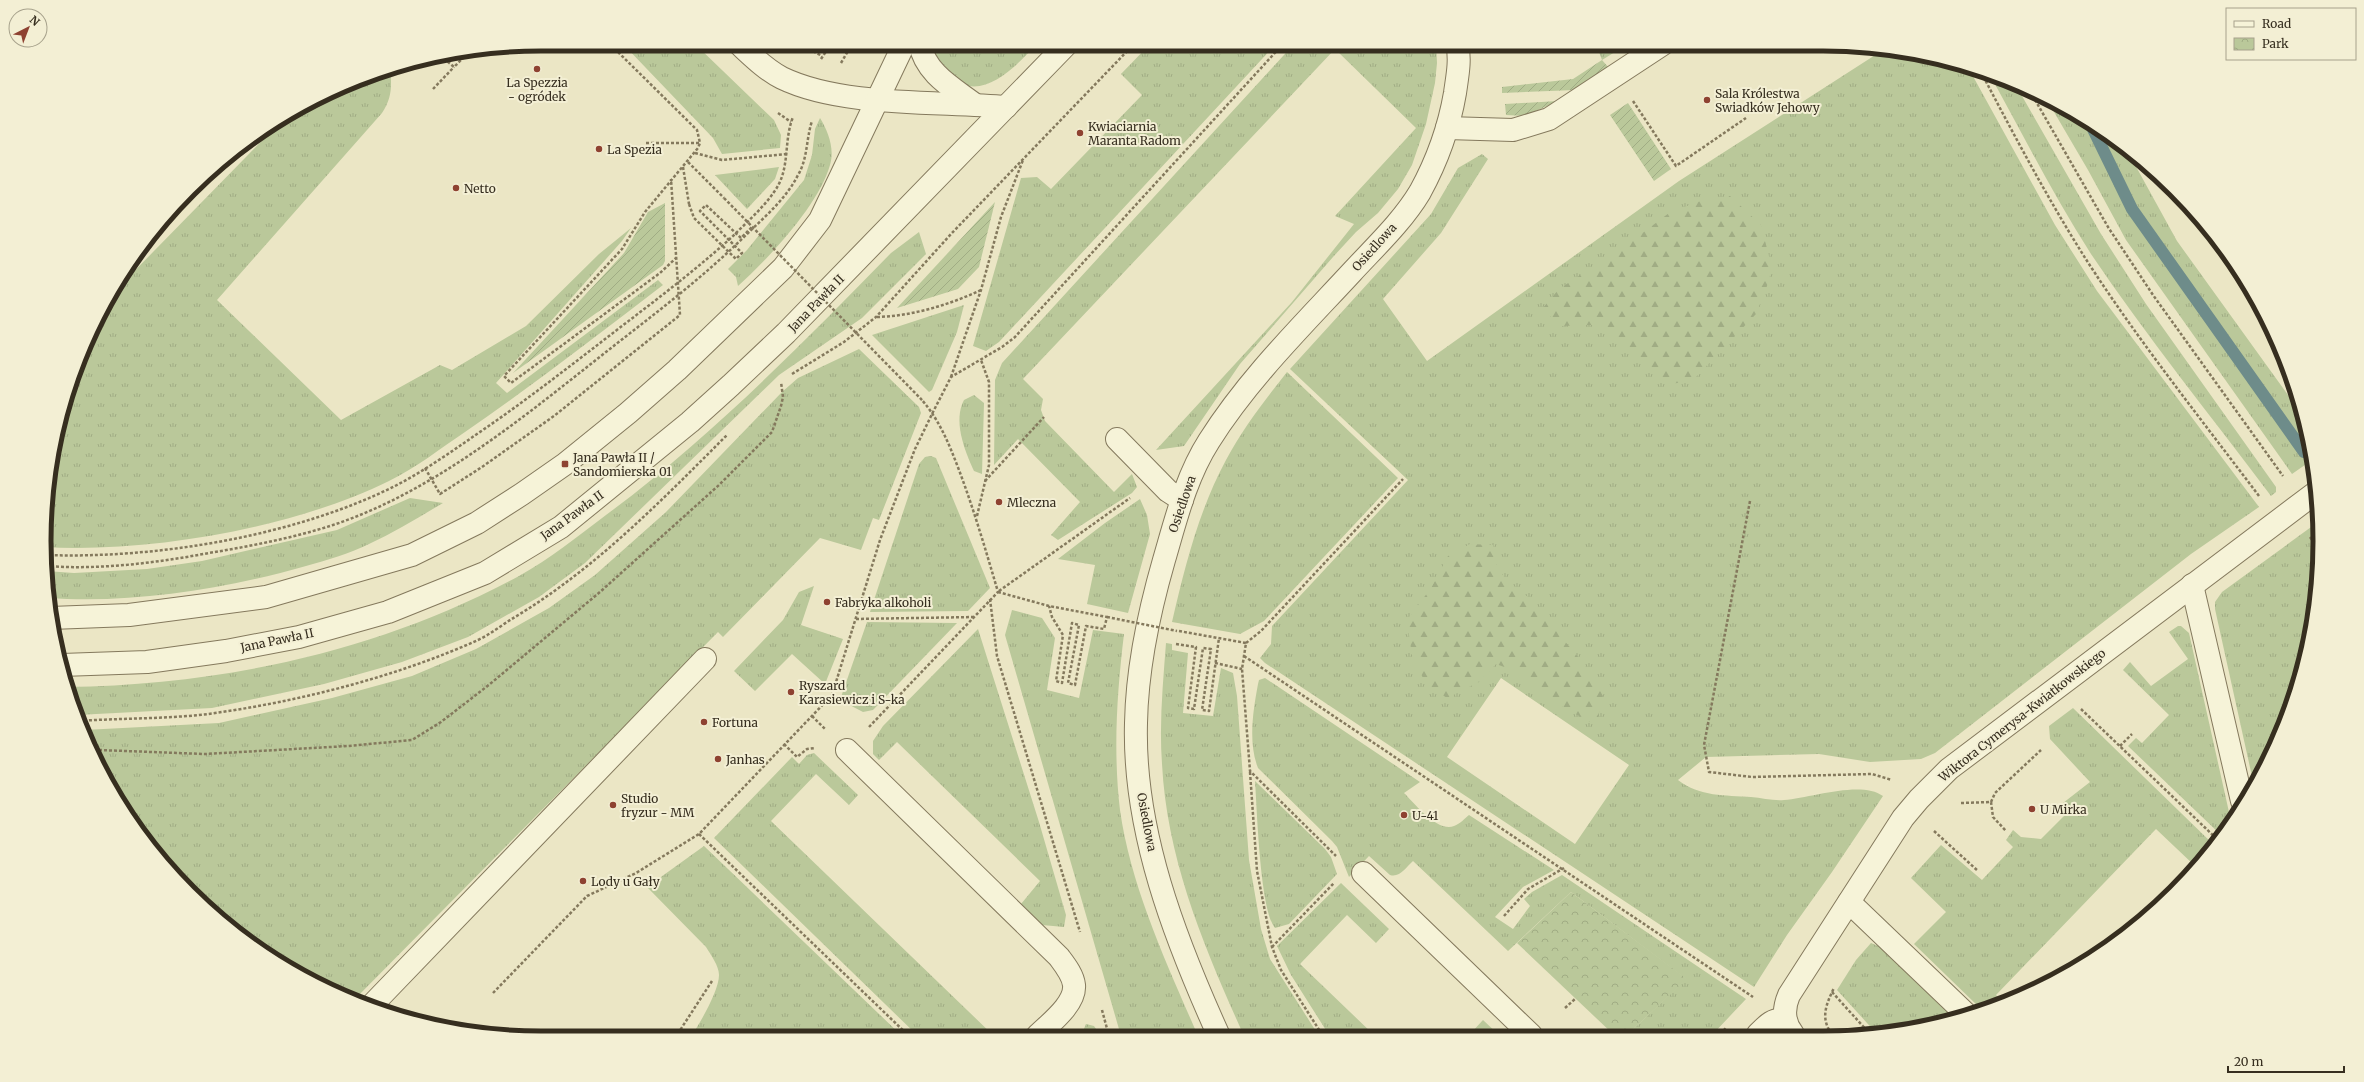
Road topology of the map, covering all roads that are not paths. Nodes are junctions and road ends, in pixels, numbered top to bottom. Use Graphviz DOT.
graph roads {
  1 [pos="748,51"];
  2 [pos="901,51"];
  3 [pos="923,51"];
  4 [pos="1060,51"];
  5 [pos="1457,51"];
  6 [pos="1652,51"];
  7 [pos="877,100"];
  8 [pos="974,104"];
  9 [pos="1006,107"];
  10 [pos="1447,128"];
  11 [pos="1117,439"];
  12 [pos="2311,496"];
  13 [pos="1182,500"];
  14 [pos="2192,585"];
  15 [pos="57,618"];
  16 [pos="705,659"];
  17 [pos="67,665"];
  18 [pos="847,750"];
  19 [pos="2241,796"];
  20 [pos="1363,873"];
  21 [pos="1849,902"];
  22 [pos="375,1002"];
  23 [pos="1962,1010"];
  24 [pos="1789,1026"];
  25 [pos="1042,1031"];
  26 [pos="1217,1031"];
  27 [pos="1527,1031"];
  28 [pos="1761,1031"];
  1 -- 7 [label="street"];
  2 -- 7 [label="street"];
  3 -- 8 [label="street"];
  4 -- 9 [label="street, Jana Pawła II"];
  5 -- 10 [label="street, Osiedlowa"];
  6 -- 10 [label="street"];
  7 -- 8 [label="street"];
  7 -- 15 [label="street"];
  8 -- 9 [label="street"];
  9 -- 17 [label="street, Jana Pawła II"];
  10 -- 13 [label="street, Osiedlowa"];
  11 -- 13 [label="street"];
  12 -- 14 [label="street, Wiktora Cymerysa-Kwiatkowskiego"];
  13 -- 26 [label="street, Osiedlowa"];
  14 -- 19 [label="street"];
  14 -- 21 [label="street, Wiktora Cymerysa-Kwiatkowskiego"];
  16 -- 22 [label="street"];
  18 -- 25 [label="street"];
  20 -- 27 [label="street"];
  21 -- 23 [label="street"];
  21 -- 24 [label="street, Wiktora Cymerysa-Kwiatkowskiego"];
  24 -- 28 [label="street"];
}
